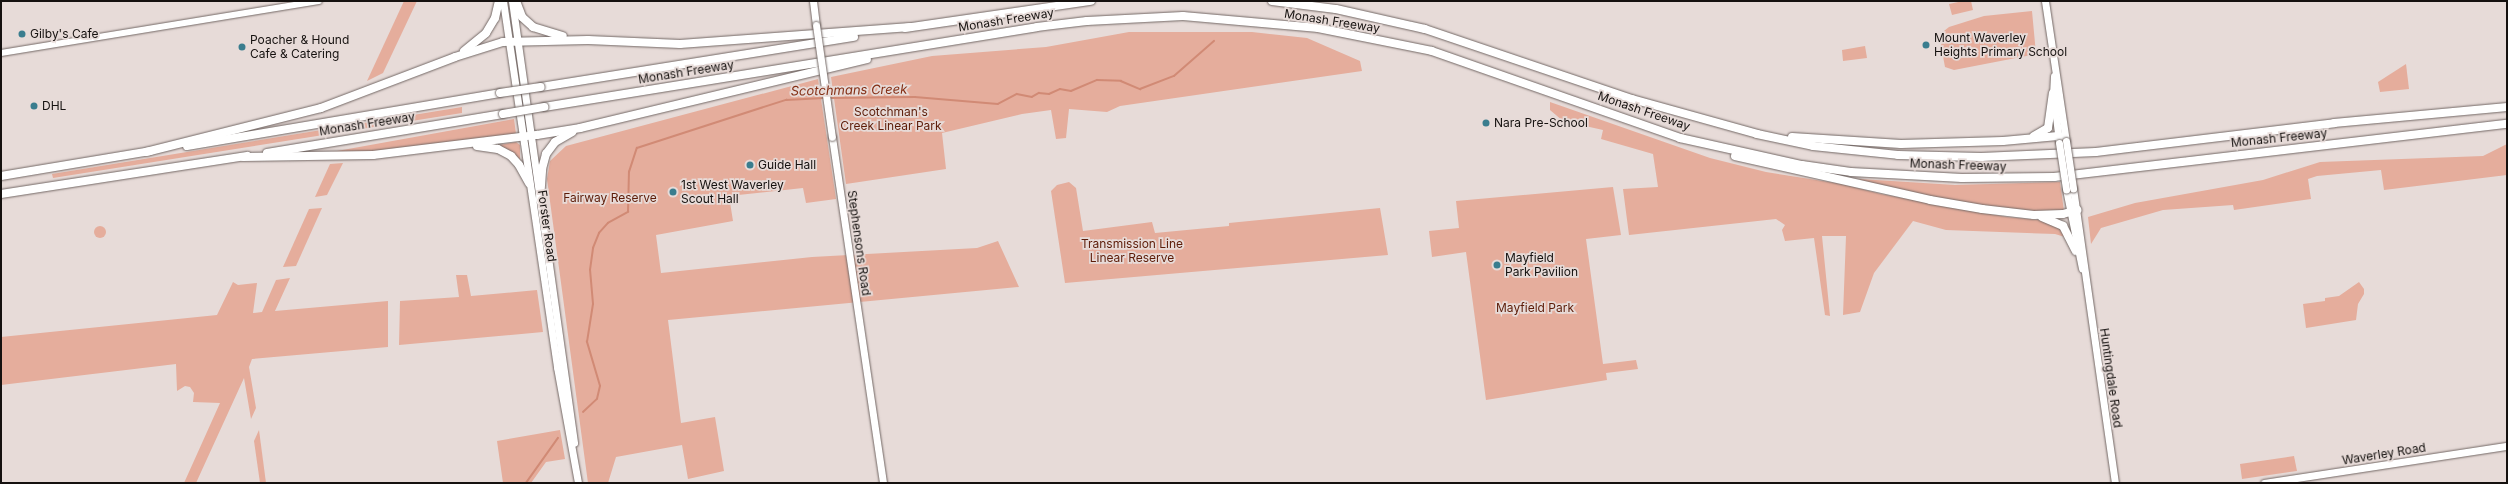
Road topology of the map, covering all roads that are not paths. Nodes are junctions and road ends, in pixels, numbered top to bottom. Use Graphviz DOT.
graph roads {
  1 [pos="319,1"];
  2 [pos="499,1"];
  3 [pos="504,1"];
  4 [pos="512,1"];
  5 [pos="516,1"];
  6 [pos="1091,1"];
  7 [pos="1272,1"];
  8 [pos="2044,1"];
  9 [pos="813,3"];
  10 [pos="910,27"];
  11 [pos="588,40"];
  12 [pos="518,41"];
  13 [pos="508,42"];
  14 [pos="920,46"];
  15 [pos="1,53"];
  16 [pos="455,57"];
  17 [pos="2055,70"];
  18 [pos="2053,94"];
  19 [pos="2507,107"];
  20 [pos="2507,124"];
  21 [pos="580,128"];
  22 [pos="1757,134"];
  23 [pos="532,136"];
  24 [pos="522,137"];
  25 [pos="1680,138"];
  26 [pos="2028,139"];
  27 [pos="2061,139"];
  28 [pos="460,146"];
  29 [pos="146,152"];
  30 [pos="243,157"];
  31 [pos="1,175"];
  32 [pos="529,183"];
  33 [pos="1,196"];
  34 [pos="540,200"];
  35 [pos="2077,210"];
  36 [pos="2069,213"];
  37 [pos="2034,215"];
  38 [pos="2076,251"];
  39 [pos="2085,276"];
  40 [pos="560,367"];
  41 [pos="2507,446"];
  42 [pos="2291,481"];
  43 [pos="2115,482"];
  44 [pos="578,483"];
  45 [pos="883,483"];
  46 [pos="2264,483"];
  1 -- 15 [label="street"];
  2 -- 16 [label="highway"];
  3 -- 13 [label="main road, Forster Road"];
  4 -- 12 [label="main road, Forster Road"];
  5 -- 11 [label="highway"];
  6 -- 10 [label="highway, Monash Freeway"];
  7 -- 22 [label="highway, Monash Freeway"];
  8 -- 17 [label="main road, Huntingdale Road"];
  9 -- 45 [label="main road, Stephensons Road, bridge"];
  10 -- 11 [label="highway"];
  10 -- 29 [label="highway, Monash Freeway, bridge"];
  11 -- 12 [label="highway"];
  12 -- 13 [label="highway"];
  12 -- 23 [label="main road, Forster Road"];
  13 -- 16 [label="highway"];
  13 -- 24 [label="main road, Forster Road"];
  14 -- 21 [label="highway"];
  14 -- 25 [label="highway, Monash Freeway"];
  14 -- 30 [label="highway, Monash Freeway, bridge"];
  16 -- 29 [label="highway"];
  17 -- 18 [label="main road, Huntingdale Road"];
  17 -- 27 [label="main road, Huntingdale Road"];
  18 -- 26 [label="highway"];
  18 -- 27 [label="main road, Huntingdale Road"];
  19 -- 22 [label="highway, Monash Freeway"];
  20 -- 25 [label="highway, Monash Freeway"];
  21 -- 23 [label="highway"];
  21 -- 34 [label="highway"];
  22 -- 26 [label="highway"];
  23 -- 24 [label="highway"];
  23 -- 34 [label="main road, Forster Road"];
  24 -- 28 [label="highway"];
  24 -- 32 [label="main road, Forster Road"];
  25 -- 37 [label="highway"];
  26 -- 27 [label="highway"];
  27 -- 35 [label="main road, Huntingdale Road, bridge"];
  27 -- 36 [label="main road, Huntingdale Road, bridge"];
  28 -- 30 [label="highway"];
  28 -- 32 [label="highway"];
  29 -- 31 [label="highway, Monash Freeway"];
  30 -- 33 [label="highway, Monash Freeway"];
  32 -- 40 [label="main road, Forster Road"];
  34 -- 40 [label="main road, Forster Road"];
  35 -- 36 [label="highway"];
  35 -- 39 [label="main road, Huntingdale Road"];
  36 -- 37 [label="highway"];
  36 -- 38 [label="main road, Huntingdale Road"];
  37 -- 38 [label="highway"];
  38 -- 39 [label="main road, Huntingdale Road"];
  39 -- 43 [label="main road, Huntingdale Road"];
  40 -- 44 [label="main road, Forster Road"];
  41 -- 42 [label="main road, Waverley Road"];
  42 -- 46 [label="main road, Waverley Road"];
}
